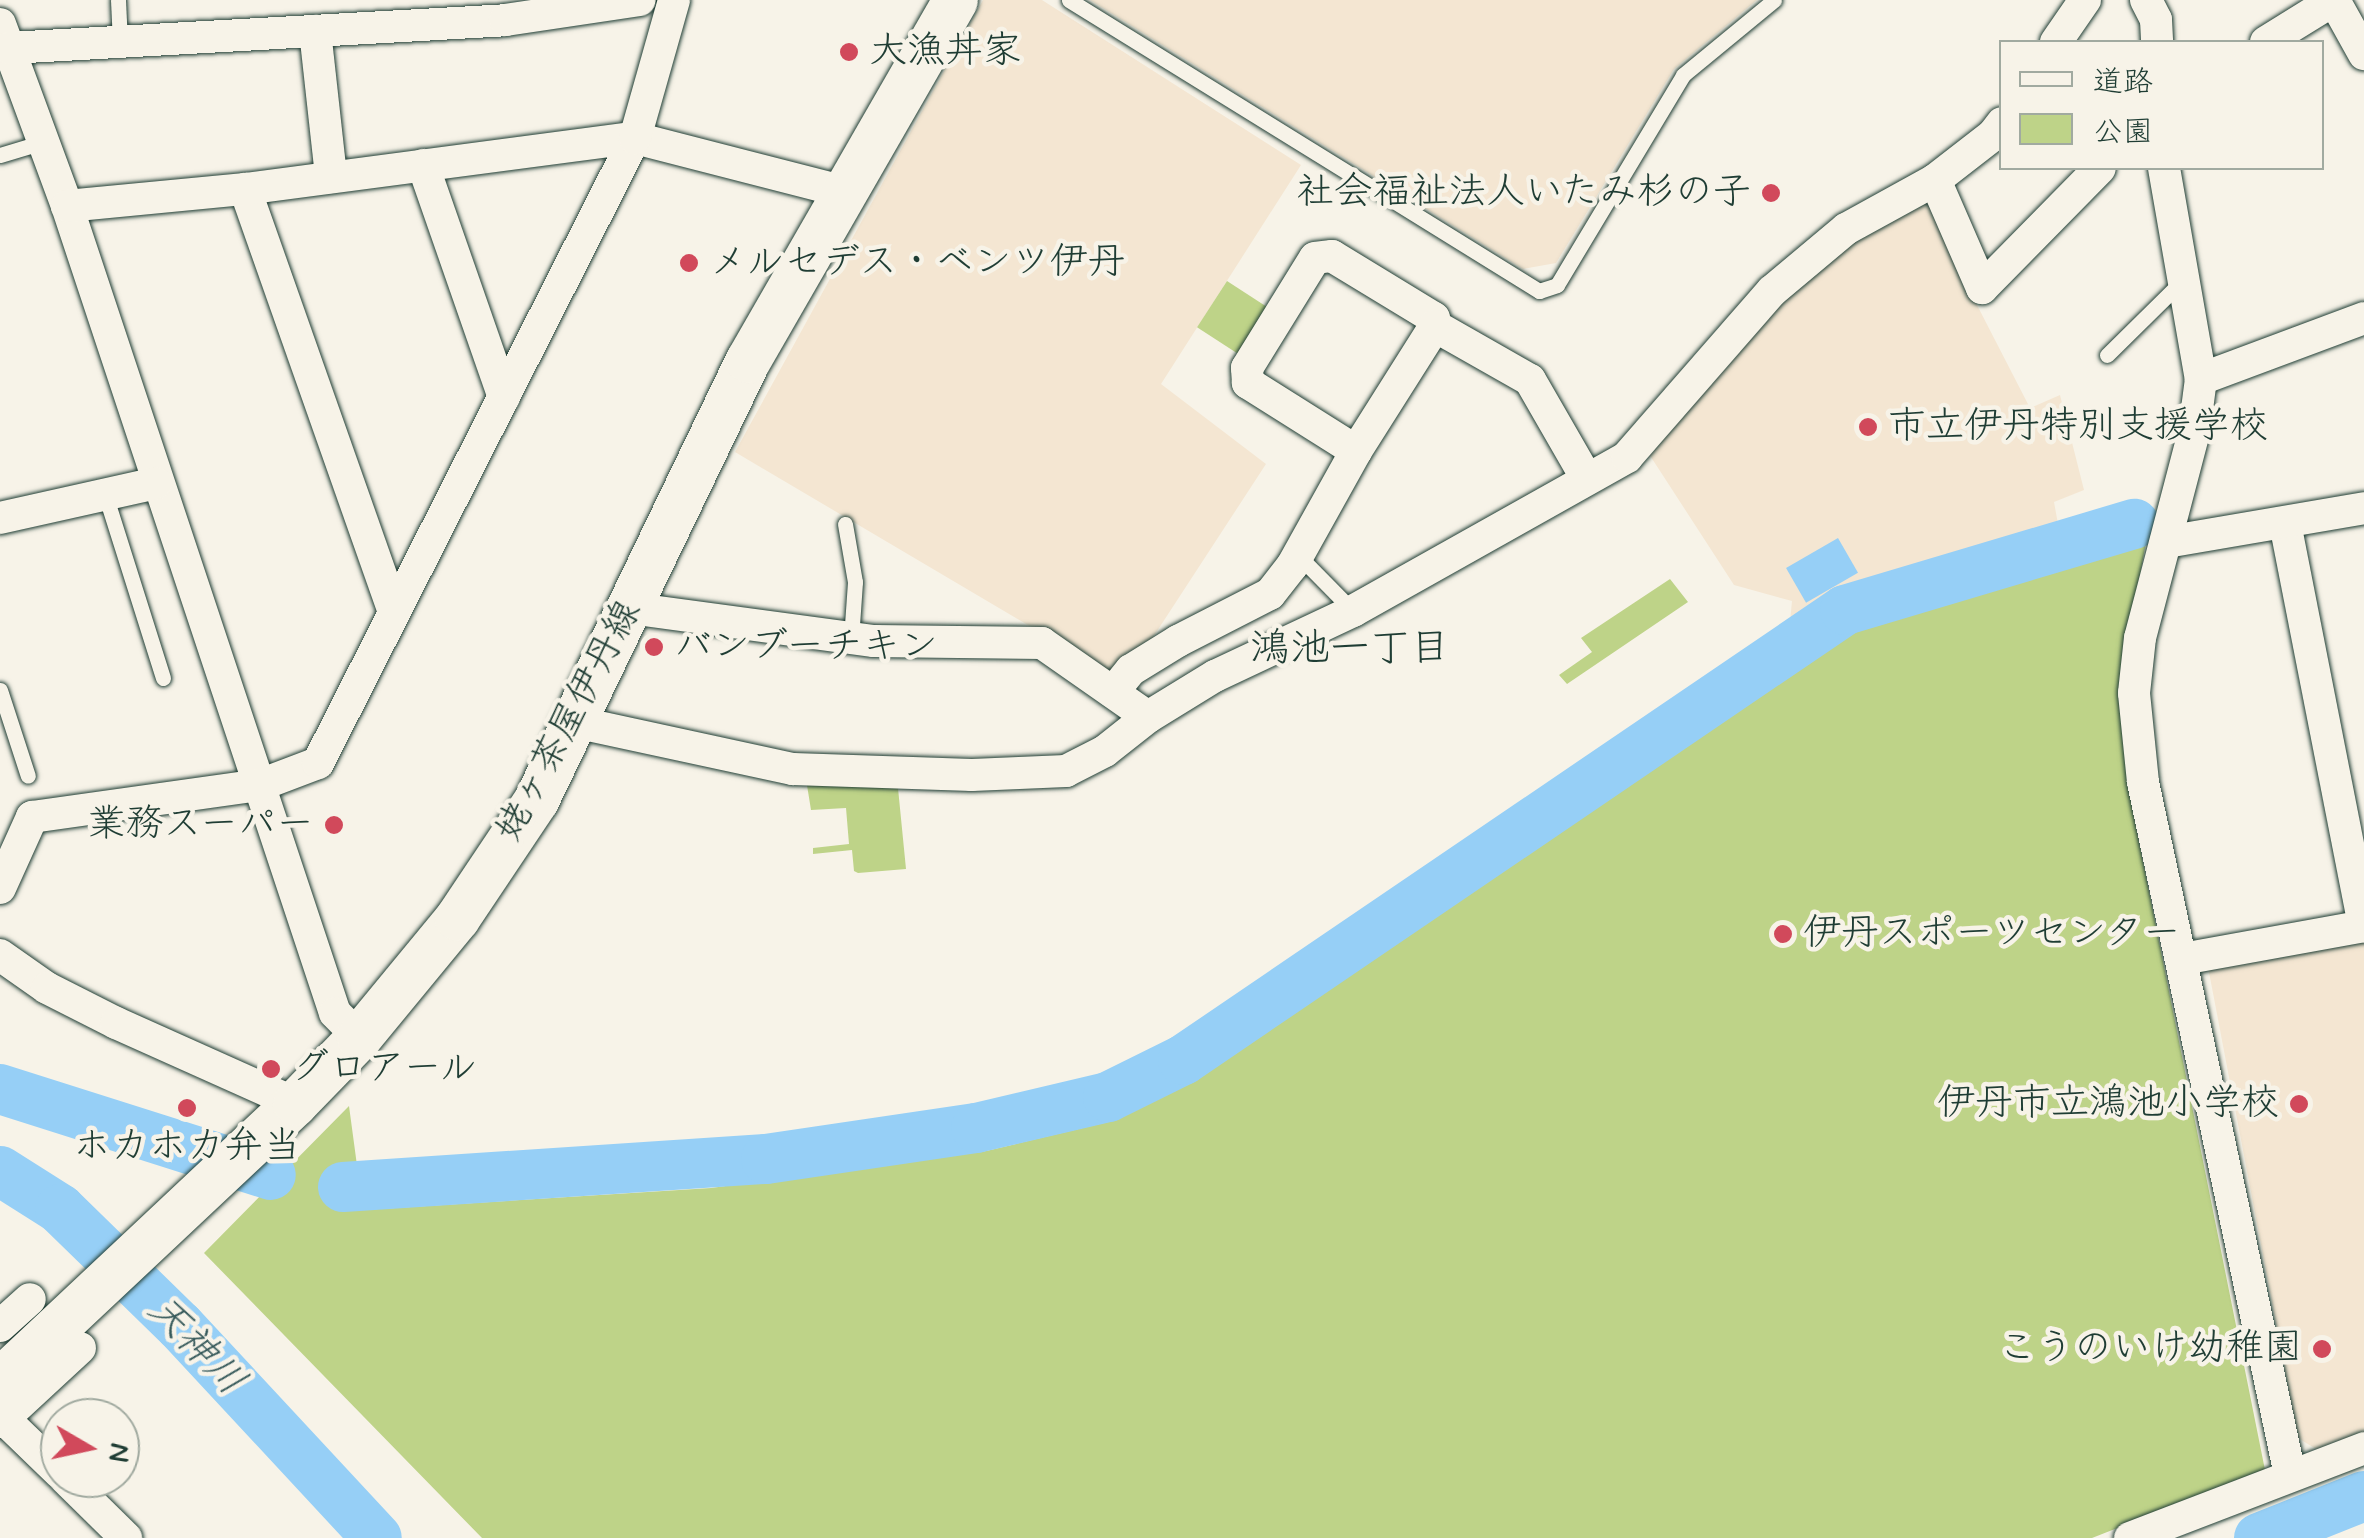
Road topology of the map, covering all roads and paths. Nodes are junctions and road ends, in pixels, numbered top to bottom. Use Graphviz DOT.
graph roads {
  1 [pos="118,0"];
  2 [pos="640,0"];
  3 [pos="674,0"];
  4 [pos="955,0"];
  5 [pos="1069,0"];
  6 [pos="1774,0"];
  7 [pos="2085,0"];
  8 [pos="2146,0"];
  9 [pos="315,31"];
  10 [pos="4,36"];
  11 [pos="2057,40"];
  12 [pos="2157,40"];
  13 [pos="2269,40"];
  14 [pos="120,42"];
  15 [pos="2364,54"];
  16 [pos="1999,127"];
  17 [pos="635,138"];
  18 [pos="43,142"];
  19 [pos="0,156"];
  20 [pos="422,166"];
  21 [pos="2098,170"];
  22 [pos="2164,170"];
  23 [pos="332,177"];
  24 [pos="1935,180"];
  25 [pos="245,189"];
  26 [pos="841,191"];
  27 [pos="67,206"];
  28 [pos="2184,280"];
  29 [pos="2364,318"];
  30 [pos="1435,326"];
  31 [pos="2107,355"];
  32 [pos="2201,378"];
  33 [pos="504,396"];
  34 [pos="1356,452"];
  35 [pos="1587,479"];
  36 [pos="156,483"];
  37 [pos="105,494"];
  38 [pos="2364,508"];
  39 [pos="1,514"];
  40 [pos="2284,523"];
  41 [pos="845,524"];
  42 [pos="2166,542"];
  43 [pos="1298,555"];
  44 [pos="629,608"];
  45 [pos="1353,610"];
  46 [pos="394,613"];
  47 [pos="851,639"];
  48 [pos="163,678"];
  49 [pos="0,690"];
  50 [pos="1112,692"];
  51 [pos="1148,716"];
  52 [pos="575,722"];
  53 [pos="28,776"];
  54 [pos="260,785"];
  55 [pos="0,888"];
  56 [pos="2364,926"];
  57 [pos="0,955"];
  58 [pos="2183,959"];
  59 [pos="360,1037"];
  60 [pos="296,1102"];
  61 [pos="30,1299"];
  62 [pos="0,1326"];
  63 [pos="80,1348"];
  64 [pos="1,1409"];
  65 [pos="2364,1448"];
  66 [pos="40,1452"];
  67 [pos="2290,1475"];
  68 [pos="85,1498"];
  69 [pos="126,1538"];
  70 [pos="2130,1538"];
  1 -- 14 [label="lane"];
  2 -- 9 [label="street"];
  3 -- 17 [label="street"];
  4 -- 26 [label="main road, 姥ヶ茶屋伊丹線"];
  5 -- 6 [label="lane"];
  7 -- 11 [label="street"];
  8 -- 12 [label="street"];
  9 -- 14 [label="street"];
  9 -- 23 [label="street"];
  10 -- 14 [label="street"];
  10 -- 18 [label="street"];
  13 -- 15 [label="street"];
  16 -- 24 [label="street"];
  17 -- 20 [label="street"];
  17 -- 26 [label="street"];
  17 -- 33 [label="street"];
  18 -- 19 [label="lane"];
  18 -- 27 [label="street"];
  20 -- 23 [label="street"];
  20 -- 33 [label="street"];
  21 -- 24 [label="street"];
  22 -- 28 [label="street"];
  23 -- 25 [label="street"];
  24 -- 35 [label="street"];
  25 -- 27 [label="street"];
  25 -- 46 [label="street"];
  26 -- 44 [label="main road, 姥ヶ茶屋伊丹線"];
  27 -- 36 [label="street"];
  28 -- 31 [label="lane"];
  28 -- 32 [label="street"];
  29 -- 32 [label="street"];
  30 -- 34 [label="street"];
  30 -- 34 [label="street"];
  30 -- 35 [label="street"];
  32 -- 42 [label="street"];
  33 -- 46 [label="street"];
  34 -- 43 [label="street"];
  35 -- 45 [label="street"];
  36 -- 37 [label="street"];
  36 -- 54 [label="street"];
  37 -- 39 [label="street"];
  37 -- 48 [label="lane"];
  38 -- 40 [label="street"];
  40 -- 42 [label="street"];
  40 -- 56 [label="street"];
  41 -- 47 [label="lane"];
  42 -- 58 [label="street"];
  43 -- 45 [label="lane"];
  43 -- 50 [label="street"];
  44 -- 47 [label="street"];
  44 -- 52 [label="main road, 姥ヶ茶屋伊丹線"];
  45 -- 51 [label="street"];
  46 -- 54 [label="street"];
  47 -- 50 [label="street"];
  49 -- 53 [label="lane"];
  50 -- 51 [label="street"];
  51 -- 52 [label="street"];
  52 -- 59 [label="main road, 姥ヶ茶屋伊丹線"];
  54 -- 55 [label="street"];
  54 -- 59 [label="street"];
  56 -- 58 [label="street"];
  57 -- 60 [label="street"];
  58 -- 67 [label="street"];
  59 -- 60 [label="main road, 姥ヶ茶屋伊丹線"];
  60 -- 64 [label="main road, 姥ヶ茶屋伊丹線"];
  61 -- 62 [label="street"];
  63 -- 64 [label="street"];
  64 -- 66 [label="street"];
  65 -- 67 [label="street"];
  67 -- 70 [label="street"];
  68 -- 69 [label="street"];
}
